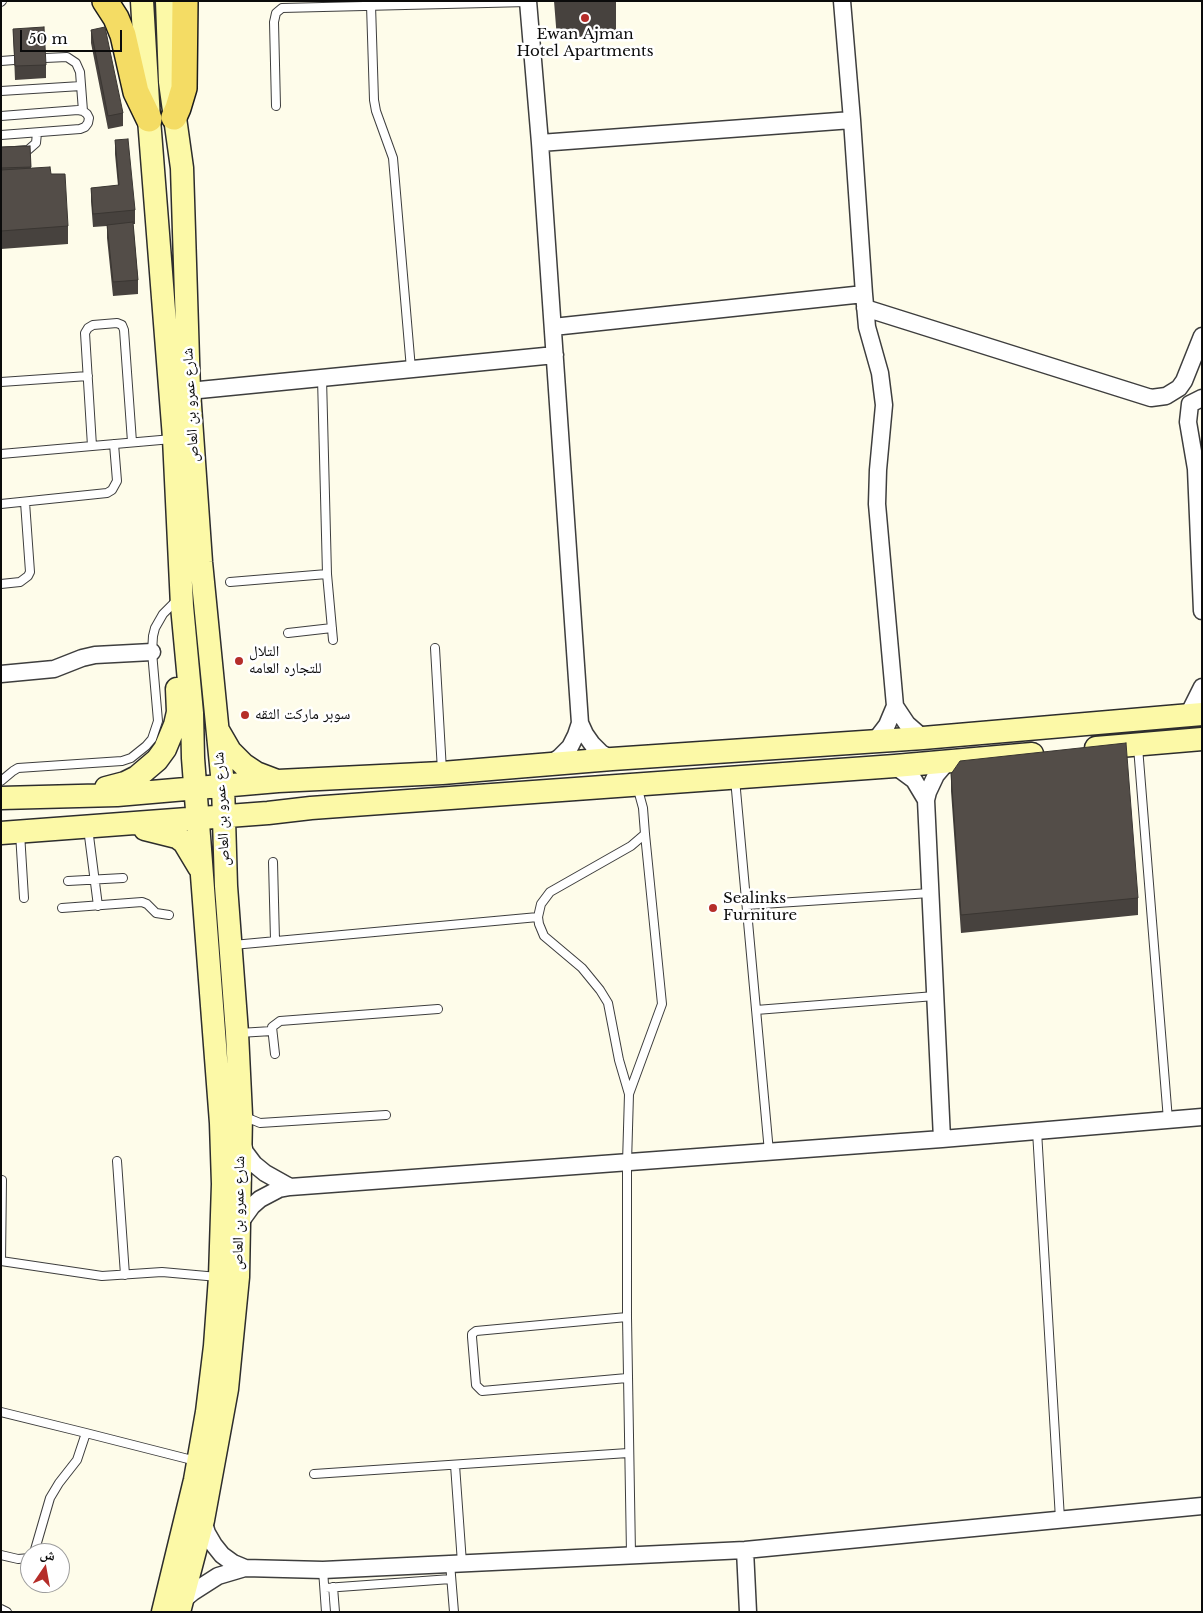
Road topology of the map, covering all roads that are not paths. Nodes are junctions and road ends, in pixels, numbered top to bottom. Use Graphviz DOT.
graph roads {
  1 [pos="106,1"];
  2 [pos="142,1"];
  3 [pos="167,1"];
  4 [pos="185,1"];
  5 [pos="842,1"];
  6 [pos="528,2"];
  7 [pos="371,5"];
  8 [pos="45,58"];
  9 [pos="14,60"];
  10 [pos="1,61"];
  11 [pos="81,86"];
  12 [pos="1,91"];
  13 [pos="276,106"];
  14 [pos="83,111"];
  15 [pos="1,116"];
  16 [pos="174,117"];
  17 [pos="149,119"];
  18 [pos="852,120"];
  19 [pos="38,132"];
  20 [pos="1,134"];
  21 [pos="540,143"];
  22 [pos="1,152"];
  23 [pos="864,301"];
  24 [pos="553,327"];
  25 [pos="1202,336"];
  26 [pos="555,355"];
  27 [pos="411,369"];
  28 [pos="88,376"];
  29 [pos="322,378"];
  30 [pos="1,382"];
  31 [pos="189,391"];
  32 [pos="1175,391"];
  33 [pos="1196,401"];
  34 [pos="174,438"];
  35 [pos="132,442"];
  36 [pos="114,444"];
  37 [pos="92,446"];
  38 [pos="1,454"];
  39 [pos="25,502"];
  40 [pos="1,504"];
  41 [pos="1201,551"];
  42 [pos="327,574"];
  43 [pos="230,582"];
  44 [pos="1,584"];
  45 [pos="182,605"];
  46 [pos="1202,611"];
  47 [pos="332,628"];
  48 [pos="288,633"];
  49 [pos="333,640"];
  50 [pos="435,648"];
  51 [pos="152,652"];
  52 [pos="1,674"];
  53 [pos="1202,687"];
  54 [pos="895,706"];
  55 [pos="1197,719"];
  56 [pos="580,723"];
  57 [pos="217,727"];
  58 [pos="923,738"];
  59 [pos="1202,739"];
  60 [pos="874,742"];
  61 [pos="1137,745"];
  62 [pos="1078,750"];
  63 [pos="1048,753"];
  64 [pos="612,759"];
  65 [pos="948,761"];
  66 [pos="550,765"];
  67 [pos="895,766"];
  68 [pos="442,773"];
  69 [pos="735,778"];
  70 [pos="278,782"];
  71 [pos="636,784"];
  72 [pos="223,785"];
  73 [pos="196,788"];
  74 [pos="6,792"];
  75 [pos="926,800"];
  76 [pos="268,813"];
  77 [pos="225,815"];
  78 [pos="198,818"];
  79 [pos="114,824"];
  80 [pos="88,826"];
  81 [pos="11,832"];
  82 [pos="645,834"];
  83 [pos="273,862"];
  84 [pos="226,867"];
  85 [pos="202,871"];
  86 [pos="123,878"];
  87 [pos="94,880"];
  88 [pos="68,881"];
  89 [pos="930,892"];
  90 [pos="24,898"];
  91 [pos="747,905"];
  92 [pos="98,906"];
  93 [pos="62,908"];
  94 [pos="169,915"];
  95 [pos="538,917"];
  96 [pos="275,940"];
  97 [pos="232,945"];
  98 [pos="935,996"];
  99 [pos="438,1009"];
  100 [pos="756,1010"];
  101 [pos="272,1031"];
  102 [pos="237,1033"];
  103 [pos="274,1054"];
  104 [pos="630,1094"];
  105 [pos="242,1115"];
  106 [pos="386,1115"];
  107 [pos="1202,1117"];
  108 [pos="1168,1120"];
  109 [pos="1037,1131"];
  110 [pos="942,1139"];
  111 [pos="241,1141"];
  112 [pos="769,1152"];
  113 [pos="117,1161"];
  114 [pos="627,1163"];
  115 [pos="2,1180"];
  116 [pos="290,1186"];
  117 [pos="240,1224"];
  118 [pos="1,1261"];
  119 [pos="125,1275"];
  120 [pos="220,1277"];
  121 [pos="627,1317"];
  122 [pos="627,1378"];
  123 [pos="1,1412"];
  124 [pos="86,1434"];
  125 [pos="628,1453"];
  126 [pos="198,1462"];
  127 [pos="454,1465"];
  128 [pos="314,1474"];
  129 [pos="1202,1506"];
  130 [pos="1060,1519"];
  131 [pos="203,1520"];
  132 [pos="37,1543"];
  133 [pos="745,1550"];
  134 [pos="631,1554"];
  135 [pos="1,1555"];
  136 [pos="20,1559"];
  137 [pos="245,1568"];
  138 [pos="454,1568"];
  139 [pos="324,1570"];
  140 [pos="329,1588"];
  141 [pos="175,1608"];
  142 [pos="1,1609"];
  143 [pos="7,1612"];
  144 [pos="326,1612"];
  145 [pos="335,1612"];
  146 [pos="454,1612"];
  147 [pos="748,1612"];
  1 -- 17 [label="main road"];
  2 -- 17 [label="main road, شارع عمرو بن العاص"];
  3 -- 16 [label="main road, شارع عمرو بن العاص"];
  4 -- 16 [label="main road"];
  5 -- 18 [label="street"];
  6 -- 7 [label="lane"];
  6 -- 21 [label="street"];
  7 -- 13 [label="lane"];
  7 -- 27 [label="lane"];
  8 -- 11 [label="lane"];
  9 -- 10 [label="lane"];
  11 -- 12 [label="lane"];
  11 -- 14 [label="lane"];
  14 -- 15 [label="lane"];
  14 -- 19 [label="lane"];
  16 -- 31 [label="main road, شارع عمرو بن العاص"];
  17 -- 34 [label="main road, شارع عمرو بن العاص"];
  18 -- 21 [label="street"];
  18 -- 23 [label="street"];
  19 -- 20 [label="lane"];
  19 -- 22 [label="lane"];
  21 -- 24 [label="street"];
  23 -- 24 [label="street"];
  23 -- 32 [label="street"];
  23 -- 54 [label="street"];
  24 -- 26 [label="street"];
  25 -- 32 [label="street"];
  26 -- 27 [label="street"];
  26 -- 56 [label="street"];
  27 -- 29 [label="street"];
  28 -- 30 [label="lane"];
  28 -- 35 [label="lane"];
  28 -- 37 [label="lane"];
  29 -- 31 [label="street"];
  29 -- 42 [label="lane"];
  31 -- 57 [label="main road, شارع عمرو بن العاص"];
  32 -- 33 [label="street"];
  33 -- 41 [label="street"];
  34 -- 35 [label="lane"];
  34 -- 45 [label="main road, شارع عمرو بن العاص"];
  35 -- 36 [label="lane"];
  36 -- 37 [label="lane"];
  36 -- 39 [label="lane"];
  37 -- 38 [label="lane"];
  39 -- 40 [label="lane"];
  39 -- 44 [label="lane"];
  41 -- 46 [label="street"];
  42 -- 43 [label="lane"];
  42 -- 47 [label="lane"];
  45 -- 51 [label="lane"];
  45 -- 73 [label="main road, شارع عمرو بن العاص"];
  45 -- 74 [label="main road"];
  47 -- 48 [label="lane"];
  47 -- 49 [label="lane"];
  50 -- 68 [label="lane"];
  51 -- 52 [label="street"];
  51 -- 74 [label="lane"];
  53 -- 55 [label="street"];
  54 -- 58 [label="street"];
  54 -- 60 [label="street"];
  55 -- 58 [label="main road"];
  55 -- 61 [label="main road"];
  56 -- 64 [label="street"];
  56 -- 66 [label="street"];
  57 -- 70 [label="main road"];
  57 -- 72 [label="main road, شارع عمرو بن العاص"];
  58 -- 60 [label="main road"];
  59 -- 61 [label="main road"];
  60 -- 64 [label="main road"];
  61 -- 62 [label="main road"];
  61 -- 108 [label="lane"];
  63 -- 65 [label="main road"];
  64 -- 66 [label="main road"];
  65 -- 67 [label="main road"];
  65 -- 75 [label="street"];
  66 -- 68 [label="main road"];
  67 -- 69 [label="main road"];
  67 -- 75 [label="street"];
  68 -- 70 [label="main road"];
  69 -- 71 [label="main road"];
  69 -- 91 [label="lane"];
  70 -- 72 [label="main road"];
  71 -- 76 [label="main road"];
  71 -- 82 [label="lane"];
  72 -- 73 [label="main road"];
  72 -- 77 [label="main road, شارع عمرو بن العاص"];
  73 -- 74 [label="main road"];
  73 -- 78 [label="main road, شارع عمرو بن العاص"];
  75 -- 89 [label="street"];
  76 -- 77 [label="main road"];
  76 -- 84 [label="main road"];
  77 -- 78 [label="main road"];
  77 -- 84 [label="main road, شارع عمرو بن العاص"];
  78 -- 79 [label="main road"];
  78 -- 85 [label="main road, شارع عمرو بن العاص"];
  79 -- 80 [label="main road"];
  79 -- 85 [label="main road"];
  80 -- 81 [label="main road"];
  80 -- 87 [label="lane"];
  81 -- 90 [label="lane"];
  82 -- 95 [label="lane"];
  82 -- 104 [label="lane"];
  83 -- 96 [label="lane"];
  84 -- 97 [label="main road, شارع عمرو بن العاص"];
  85 -- 120 [label="main road, شارع عمرو بن العاص"];
  86 -- 87 [label="lane"];
  87 -- 88 [label="lane"];
  87 -- 92 [label="lane"];
  89 -- 91 [label="lane"];
  89 -- 98 [label="street"];
  91 -- 100 [label="lane"];
  92 -- 93 [label="lane"];
  92 -- 94 [label="lane"];
  95 -- 96 [label="lane"];
  95 -- 104 [label="lane"];
  96 -- 97 [label="lane"];
  97 -- 102 [label="main road, شارع عمرو بن العاص"];
  98 -- 100 [label="lane"];
  98 -- 110 [label="street"];
  99 -- 101 [label="lane"];
  100 -- 112 [label="lane"];
  101 -- 102 [label="lane"];
  101 -- 103 [label="lane"];
  102 -- 105 [label="main road, شارع عمرو بن العاص"];
  104 -- 114 [label="lane"];
  105 -- 106 [label="lane"];
  105 -- 111 [label="main road, شارع عمرو بن العاص"];
  107 -- 108 [label="street"];
  108 -- 109 [label="street"];
  109 -- 110 [label="street"];
  109 -- 130 [label="lane"];
  110 -- 112 [label="street"];
  111 -- 116 [label="street"];
  111 -- 117 [label="main road, شارع عمرو بن العاص"];
  112 -- 114 [label="street"];
  113 -- 119 [label="lane"];
  114 -- 116 [label="street"];
  114 -- 121 [label="lane"];
  115 -- 118 [label="lane"];
  116 -- 117 [label="street"];
  117 -- 131 [label="main road, شارع عمرو بن العاص"];
  118 -- 119 [label="lane"];
  119 -- 120 [label="lane"];
  120 -- 126 [label="main road, شارع عمرو بن العاص"];
  121 -- 122 [label="lane"];
  121 -- 122 [label="lane"];
  122 -- 125 [label="lane"];
  123 -- 124 [label="lane"];
  124 -- 126 [label="lane"];
  124 -- 132 [label="lane"];
  125 -- 127 [label="lane"];
  125 -- 134 [label="lane"];
  126 -- 141 [label="main road, شارع عمرو بن العاص"];
  127 -- 128 [label="lane"];
  127 -- 138 [label="lane"];
  129 -- 130 [label="street"];
  130 -- 133 [label="street"];
  131 -- 137 [label="street"];
  131 -- 141 [label="main road, شارع عمرو بن العاص"];
  133 -- 134 [label="street"];
  133 -- 147 [label="street"];
  134 -- 138 [label="street"];
  135 -- 136 [label="lane"];
  137 -- 139 [label="street"];
  137 -- 141 [label="street"];
  138 -- 139 [label="street"];
  138 -- 140 [label="lane"];
  138 -- 146 [label="lane"];
  139 -- 140 [label="lane"];
  140 -- 144 [label="lane"];
  140 -- 145 [label="lane"];
  142 -- 143 [label="lane"];
}
